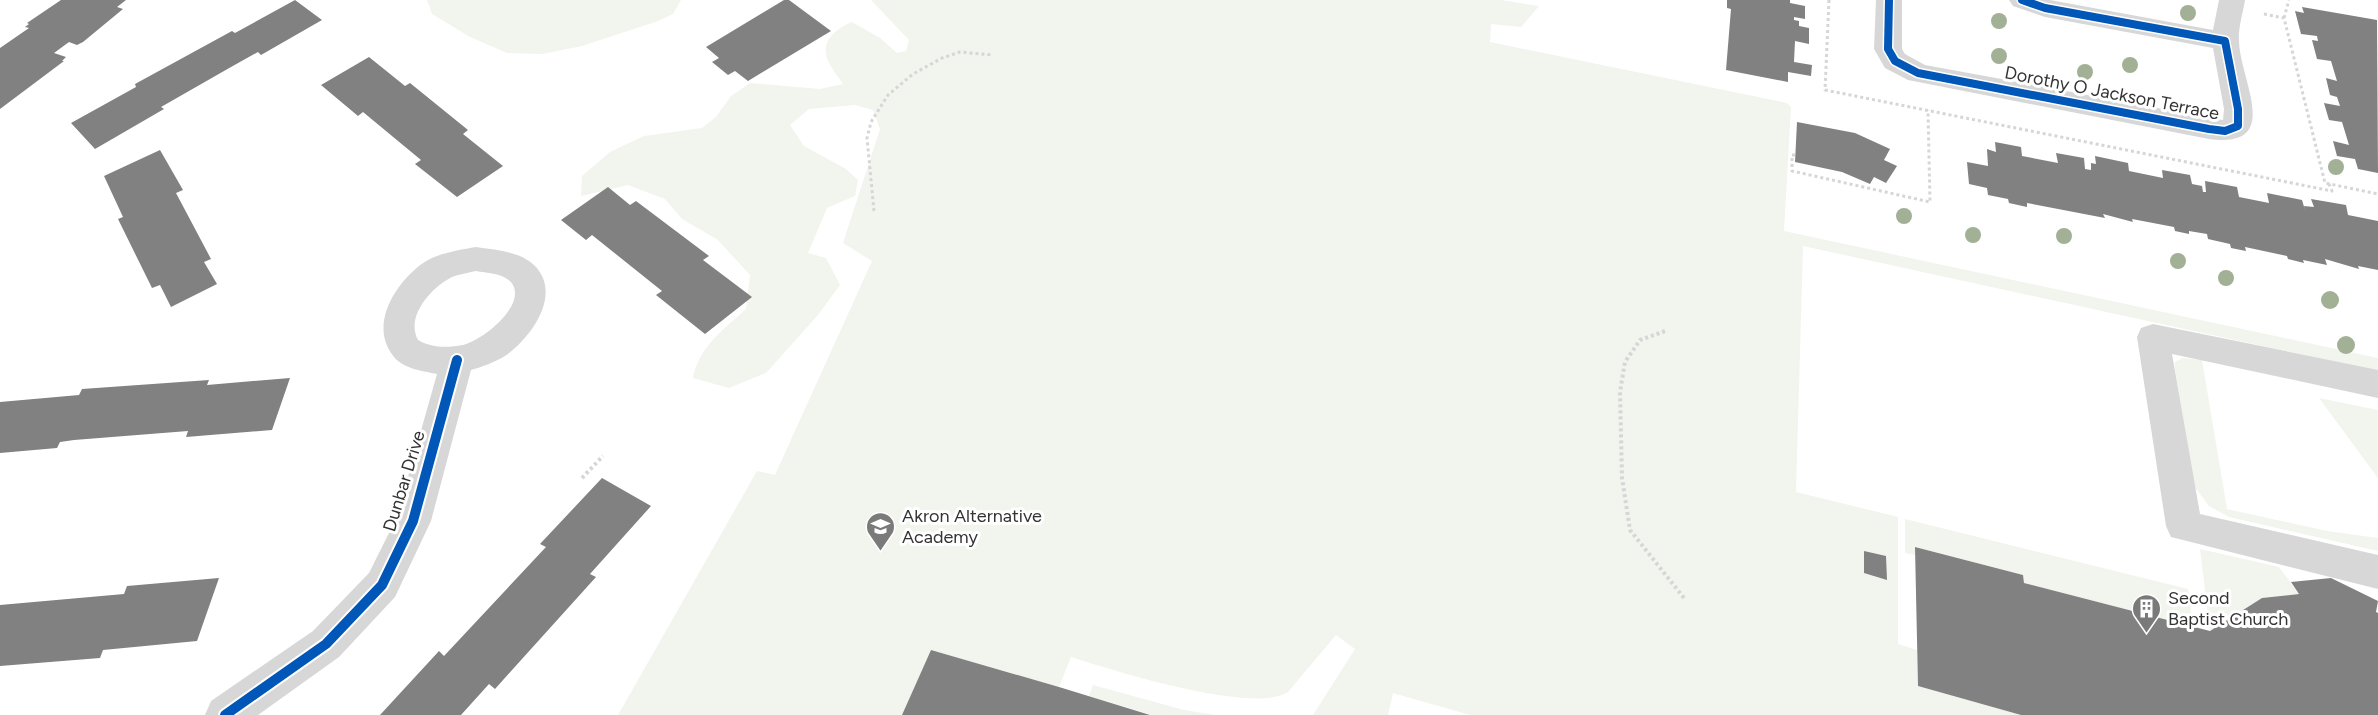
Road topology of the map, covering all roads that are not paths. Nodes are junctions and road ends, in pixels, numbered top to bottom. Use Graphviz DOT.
graph roads {
  1 [pos="1889,0"];
  2 [pos="2022,0"];
  3 [pos="2232,0"];
  4 [pos="2225,41"];
  5 [pos="457,360"];
  6 [pos="2378,384"];
  7 [pos="2378,572"];
  8 [pos="225,715"];
  1 -- 4 [label="street, Dorothy O Jackson Terrace"];
  2 -- 4 [label="street"];
  3 -- 4 [label="street, Dorothy O Jackson Terrace"];
  5 -- 8 [label="street, Dunbar Drive"];
  6 -- 7 [label="street"];
}
